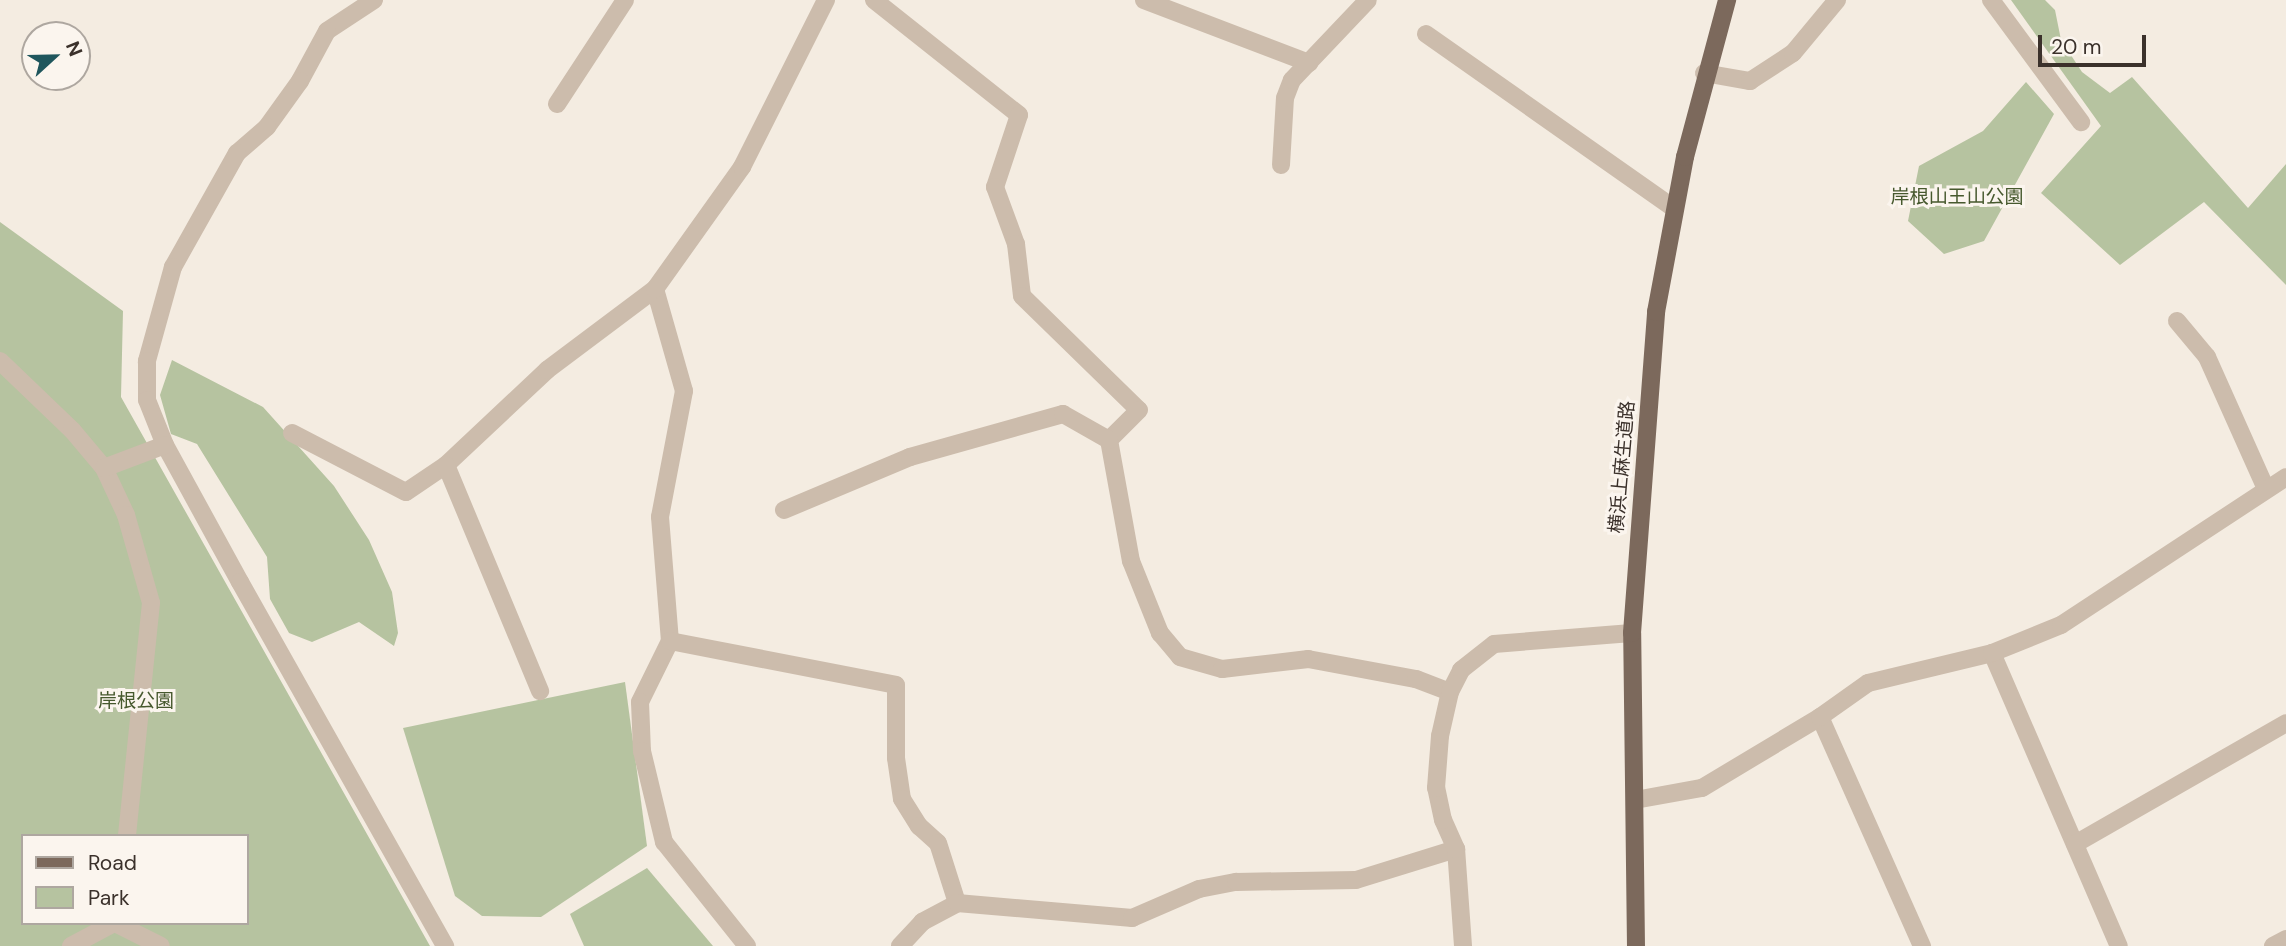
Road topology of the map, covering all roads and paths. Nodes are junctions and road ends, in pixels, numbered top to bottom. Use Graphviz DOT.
graph roads {
  1 [pos="374,0"];
  2 [pos="625,0"];
  3 [pos="826,0"];
  4 [pos="874,0"];
  5 [pos="1144,0"];
  6 [pos="1368,0"];
  7 [pos="1727,0"];
  8 [pos="1837,0"];
  9 [pos="1991,0"];
  10 [pos="1426,33"];
  11 [pos="1309,63"];
  12 [pos="1704,73"];
  13 [pos="556,104"];
  14 [pos="2081,122"];
  15 [pos="1281,166"];
  16 [pos="1675,209"];
  17 [pos="655,289"];
  18 [pos="2177,321"];
  19 [pos="0,361"];
  20 [pos="292,433"];
  21 [pos="1108,440"];
  22 [pos="165,445"];
  23 [pos="446,465"];
  24 [pos="104,468"];
  25 [pos="2286,477"];
  26 [pos="2266,489"];
  27 [pos="784,510"];
  28 [pos="1632,632"];
  29 [pos="670,641"];
  30 [pos="1992,653"];
  31 [pos="540,691"];
  32 [pos="1450,692"];
  33 [pos="1820,718"];
  34 [pos="2286,723"];
  35 [pos="1635,800"];
  36 [pos="127,834"];
  37 [pos="2075,844"];
  38 [pos="1456,849"];
  39 [pos="957,902"];
  40 [pos="110,925"];
  41 [pos="118,925"];
  42 [pos="2286,939"];
  43 [pos="71,946"];
  44 [pos="161,946"];
  45 [pos="445,946"];
  46 [pos="747,946"];
  47 [pos="900,946"];
  48 [pos="1463,946"];
  49 [pos="1636,946"];
  50 [pos="1922,946"];
  51 [pos="2119,946"];
  52 [pos="2273,946"];
  1 -- 22 [label="street"];
  2 -- 13 [label="street"];
  3 -- 17 [label="street"];
  4 -- 21 [label="street"];
  5 -- 11 [label="street"];
  6 -- 11 [label="street"];
  7 -- 12 [label="main road, 横浜上麻生道路"];
  8 -- 12 [label="street"];
  9 -- 14 [label="street"];
  10 -- 16 [label="street"];
  11 -- 15 [label="street"];
  12 -- 16 [label="main road, 横浜上麻生道路"];
  16 -- 28 [label="main road, 横浜上麻生道路"];
  17 -- 23 [label="street"];
  17 -- 29 [label="street"];
  18 -- 26 [label="street"];
  19 -- 24 [label="street"];
  20 -- 23 [label="street"];
  21 -- 27 [label="street"];
  21 -- 32 [label="street"];
  22 -- 24 [label="street"];
  22 -- 45 [label="street"];
  23 -- 31 [label="street"];
  24 -- 36 [label="street"];
  25 -- 26 [label="street"];
  26 -- 30 [label="street"];
  28 -- 32 [label="street"];
  28 -- 35 [label="main road, 横浜上麻生道路"];
  29 -- 39 [label="street"];
  29 -- 46 [label="street"];
  30 -- 33 [label="street"];
  30 -- 37 [label="street"];
  32 -- 38 [label="street"];
  33 -- 35 [label="street"];
  33 -- 50 [label="street"];
  34 -- 37 [label="street"];
  35 -- 49 [label="main road, 横浜上麻生道路"];
  37 -- 51 [label="street"];
  38 -- 39 [label="street"];
  38 -- 48 [label="street"];
  39 -- 47 [label="street"];
  40 -- 43 [label="street"];
  41 -- 44 [label="street"];
  42 -- 52 [label="street"];
}
